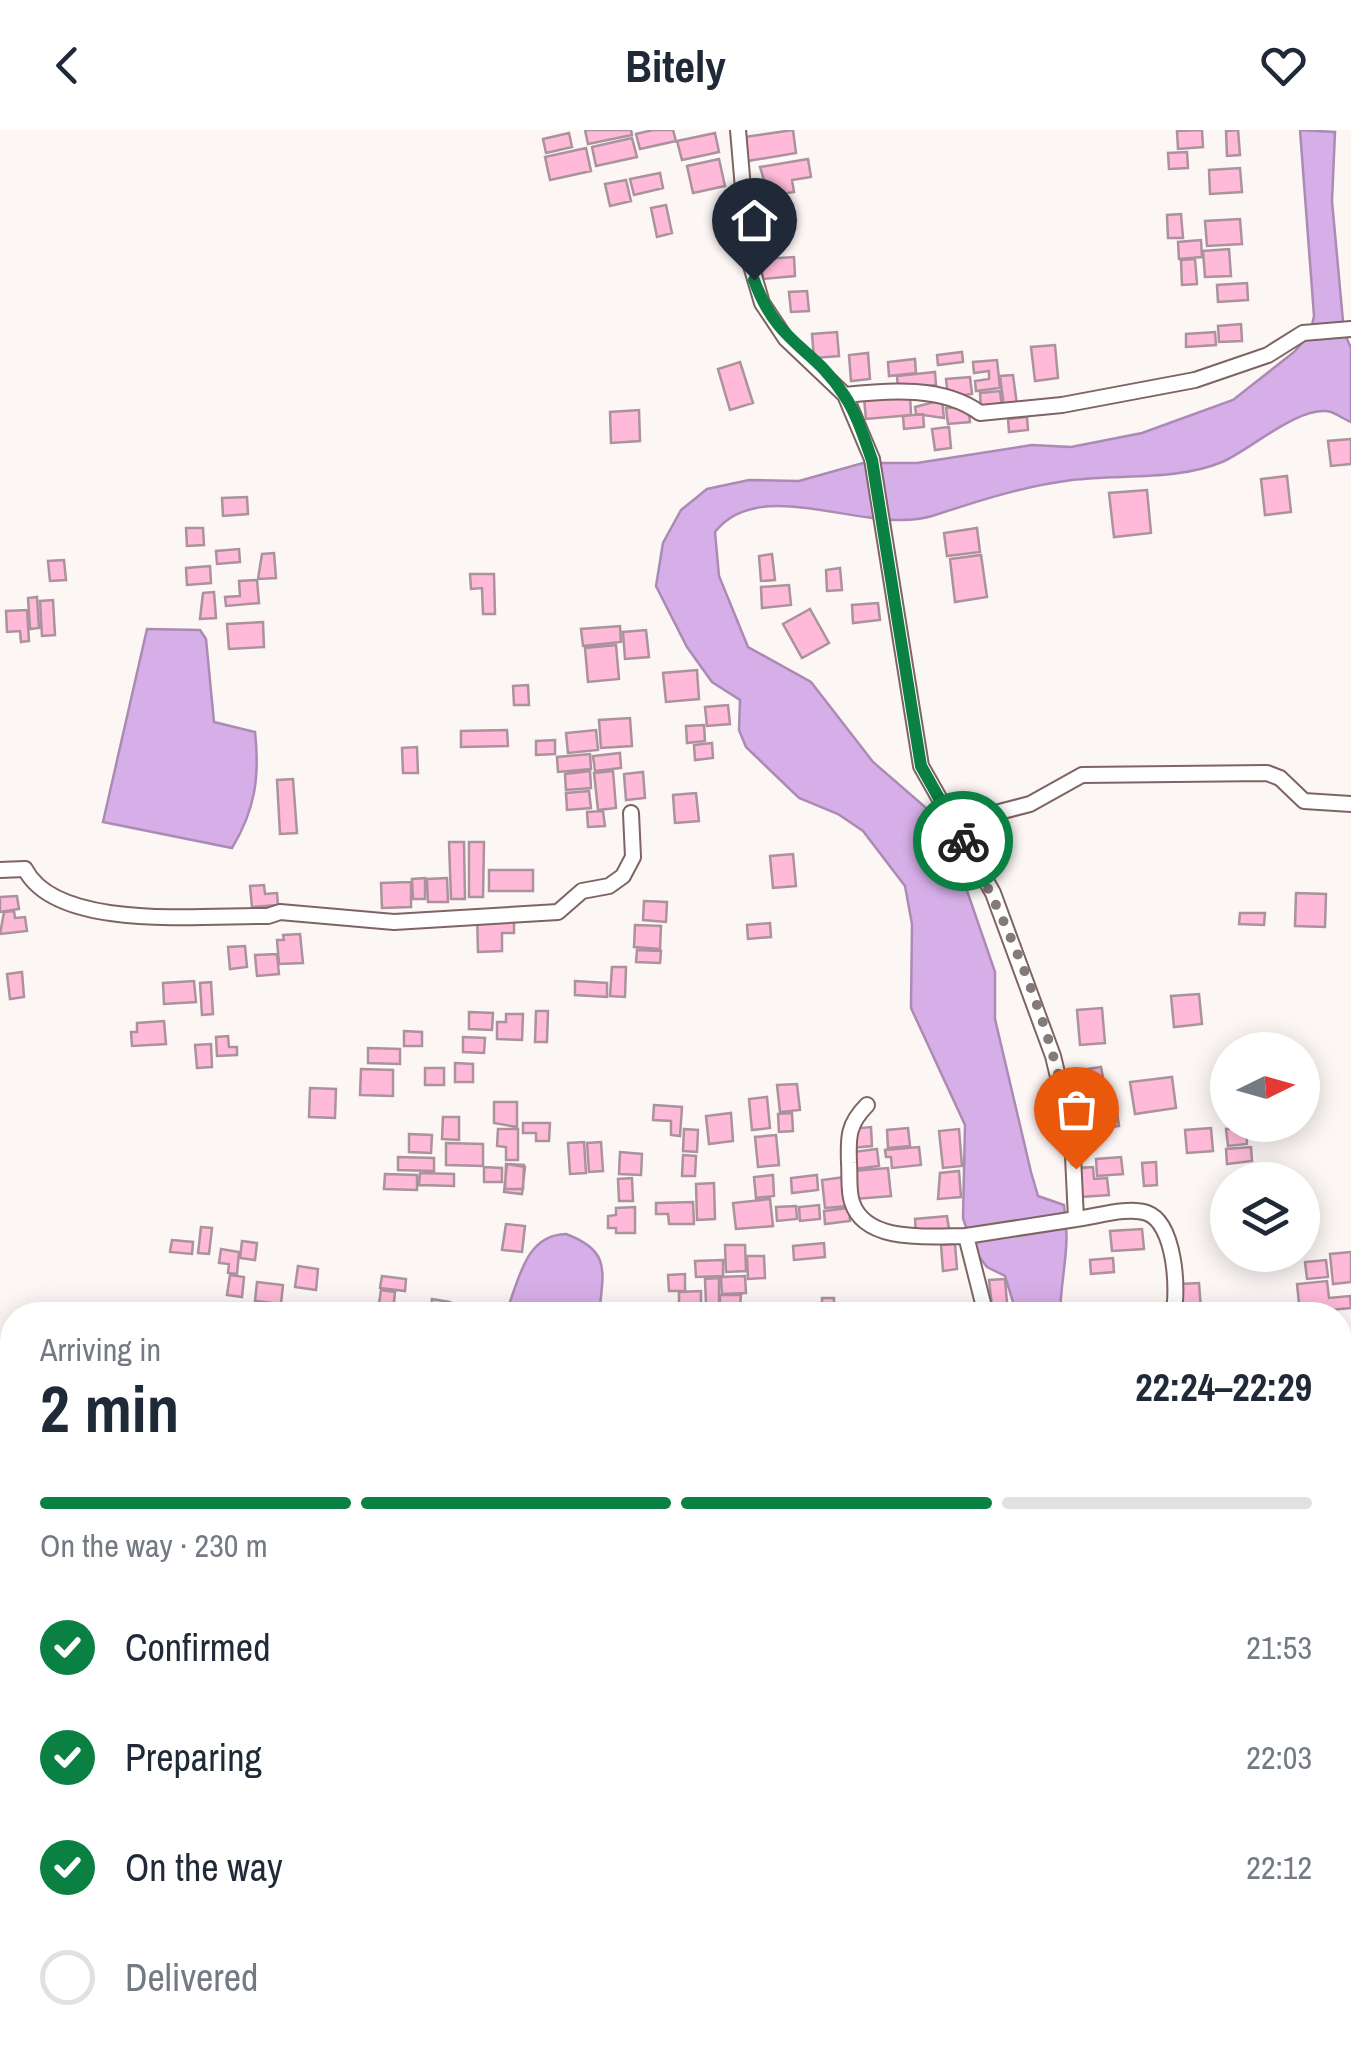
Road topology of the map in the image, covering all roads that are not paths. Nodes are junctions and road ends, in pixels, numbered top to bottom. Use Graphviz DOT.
graph roads {
  1 [pos="738,130"];
  2 [pos="1351,330"];
  3 [pos="845,395"];
  4 [pos="1351,804"];
  5 [pos="632,812"];
  6 [pos="953,824"];
  7 [pos="0,870"];
  8 [pos="866,1105"];
  9 [pos="1073,1221"];
  10 [pos="966,1236"];
  11 [pos="983,1302"];
  12 [pos="1177,1302"];
  1 -- 3 [label="street"];
  2 -- 3 [label="street"];
  3 -- 6 [label="street"];
  4 -- 6 [label="street"];
  5 -- 7 [label="street"];
  6 -- 9 [label="street"];
  8 -- 10 [label="street"];
  9 -- 10 [label="street"];
  9 -- 12 [label="street"];
  10 -- 11 [label="street"];
}
